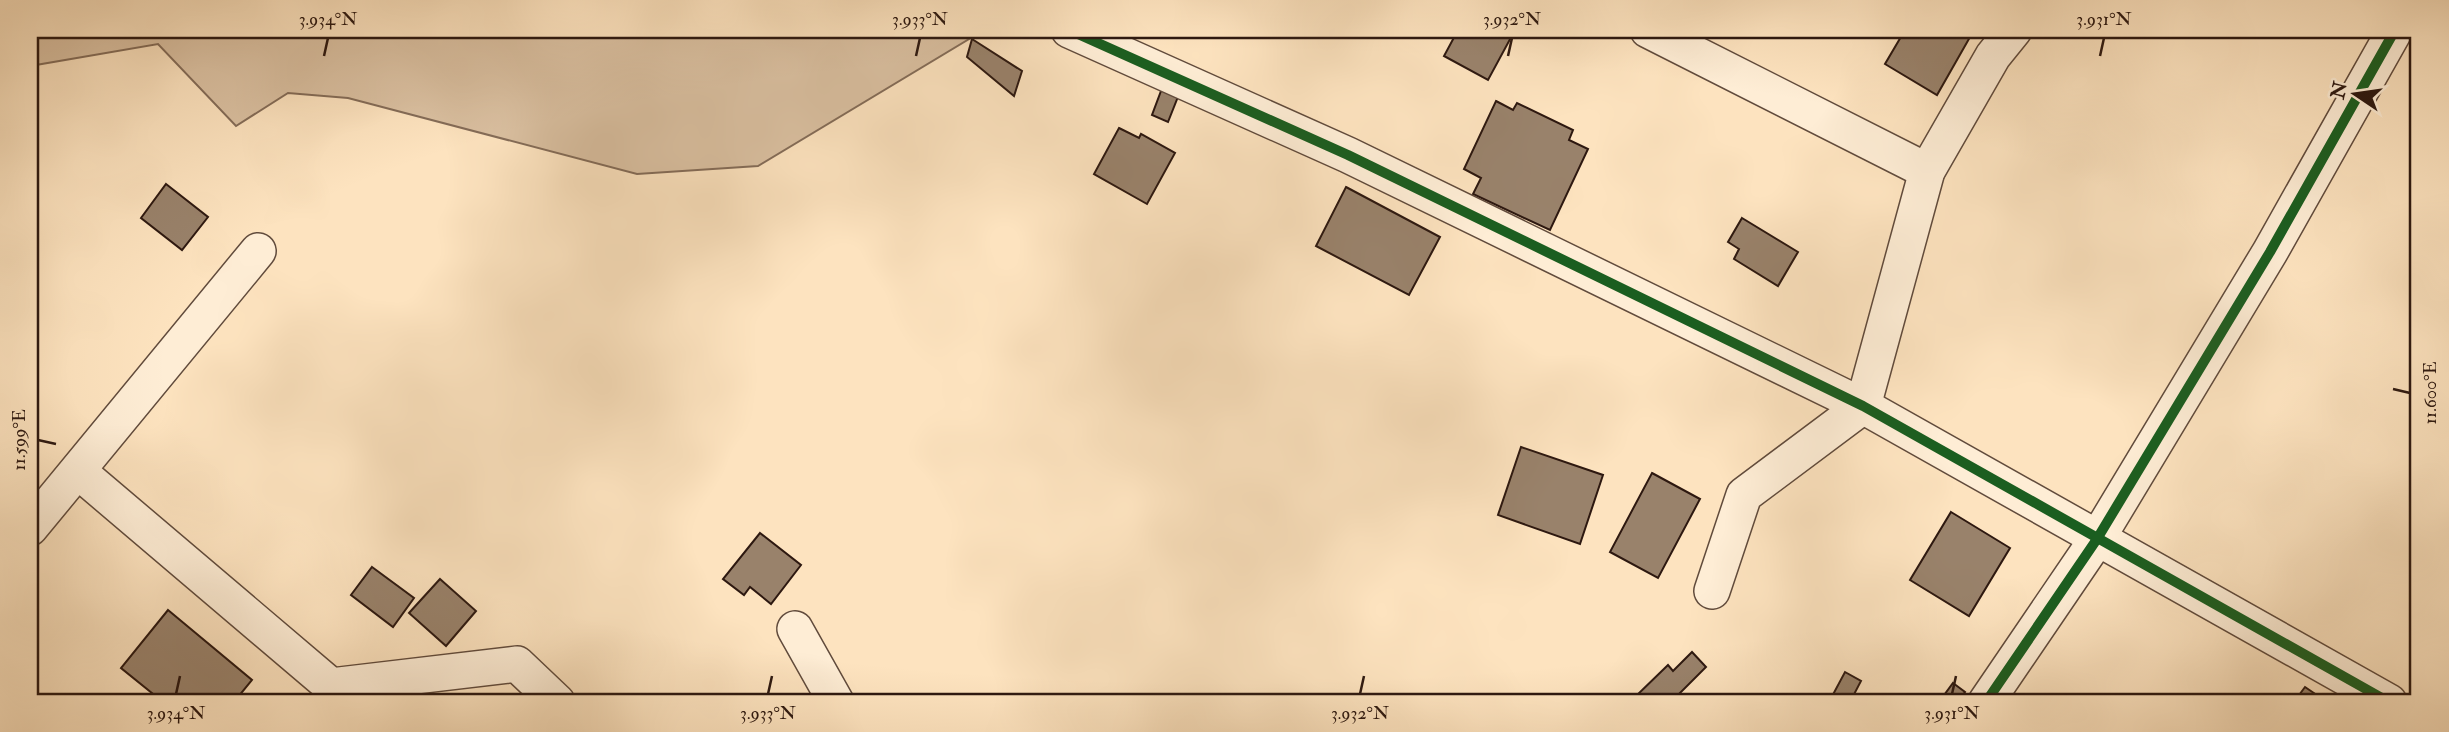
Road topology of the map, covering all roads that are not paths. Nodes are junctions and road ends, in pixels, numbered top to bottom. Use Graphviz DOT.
graph roads {
  1 [pos="1069,30"];
  2 [pos="1648,30"];
  3 [pos="2014,30"];
  4 [pos="2395,30"];
  5 [pos="1927,171"];
  6 [pos="258,251"];
  7 [pos="1863,406"];
  8 [pos="78,471"];
  9 [pos="30,528"];
  10 [pos="2097,539"];
  11 [pos="1712,592"];
  12 [pos="795,629"];
  13 [pos="557,702"];
  14 [pos="836,702"];
  15 [pos="1986,702"];
  16 [pos="2389,702"];
  1 -- 7 [label="street"];
  2 -- 5 [label="street"];
  3 -- 5 [label="street"];
  4 -- 10 [label="street"];
  5 -- 7 [label="street"];
  6 -- 8 [label="street"];
  7 -- 10 [label="street"];
  7 -- 11 [label="street"];
  8 -- 9 [label="street"];
  8 -- 13 [label="street"];
  10 -- 15 [label="street"];
  10 -- 16 [label="street"];
  12 -- 14 [label="street"];
}
